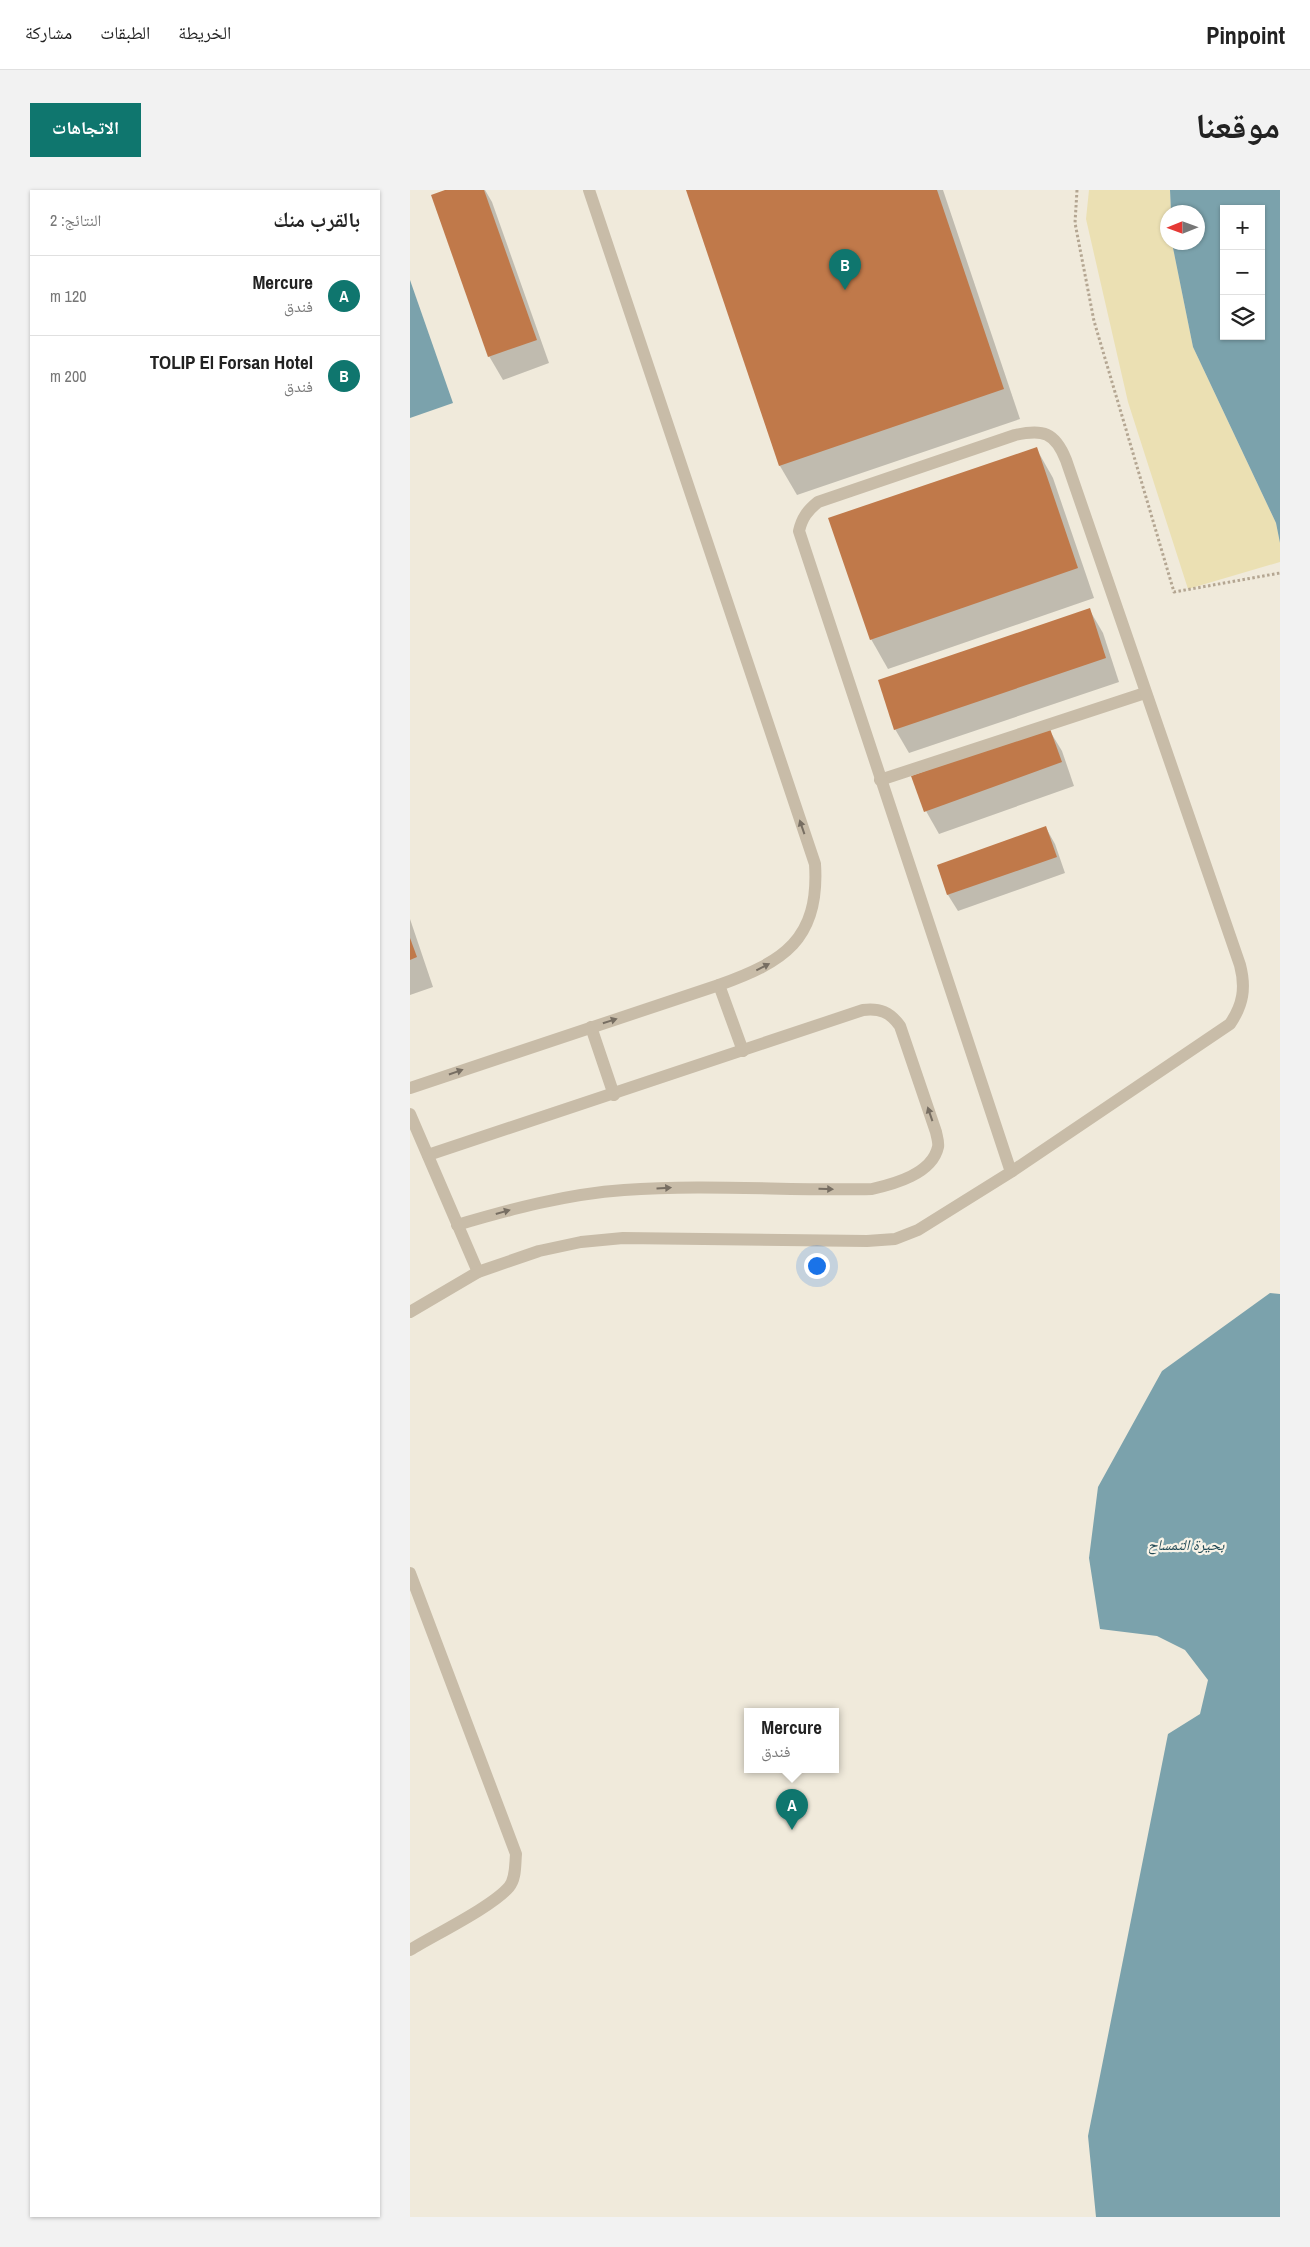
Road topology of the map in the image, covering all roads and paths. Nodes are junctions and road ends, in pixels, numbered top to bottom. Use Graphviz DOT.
graph roads {
  1 [pos="589,190"];
  2 [pos="1077,190"];
  3 [pos="1280,573"];
  4 [pos="1145,692"];
  5 [pos="880,780"];
  6 [pos="719,985"];
  7 [pos="591,1027"];
  8 [pos="743,1051"];
  9 [pos="410,1088"];
  10 [pos="614,1095"];
  11 [pos="410,1114"];
  12 [pos="428,1155"];
  13 [pos="1012,1172"];
  14 [pos="456,1225"];
  15 [pos="478,1272"];
  16 [pos="410,1312"];
  17 [pos="410,1573"];
  18 [pos="410,1950"];
  6 -- 1 [label="lane, one-way"];
  2 -- 3 [label="path"];
  4 -- 5 [label="lane"];
  4 -- 5 [label="lane"];
  4 -- 13 [label="lane"];
  5 -- 13 [label="lane"];
  7 -- 6 [label="lane, one-way"];
  6 -- 8 [label="lane"];
  9 -- 7 [label="lane, one-way"];
  7 -- 10 [label="lane"];
  8 -- 10 [label="lane"];
  14 -- 8 [label="lane, one-way"];
  10 -- 12 [label="lane"];
  11 -- 12 [label="lane"];
  12 -- 14 [label="lane"];
  13 -- 15 [label="lane"];
  14 -- 15 [label="lane"];
  15 -- 16 [label="lane"];
  17 -- 18 [label="lane"];
}
